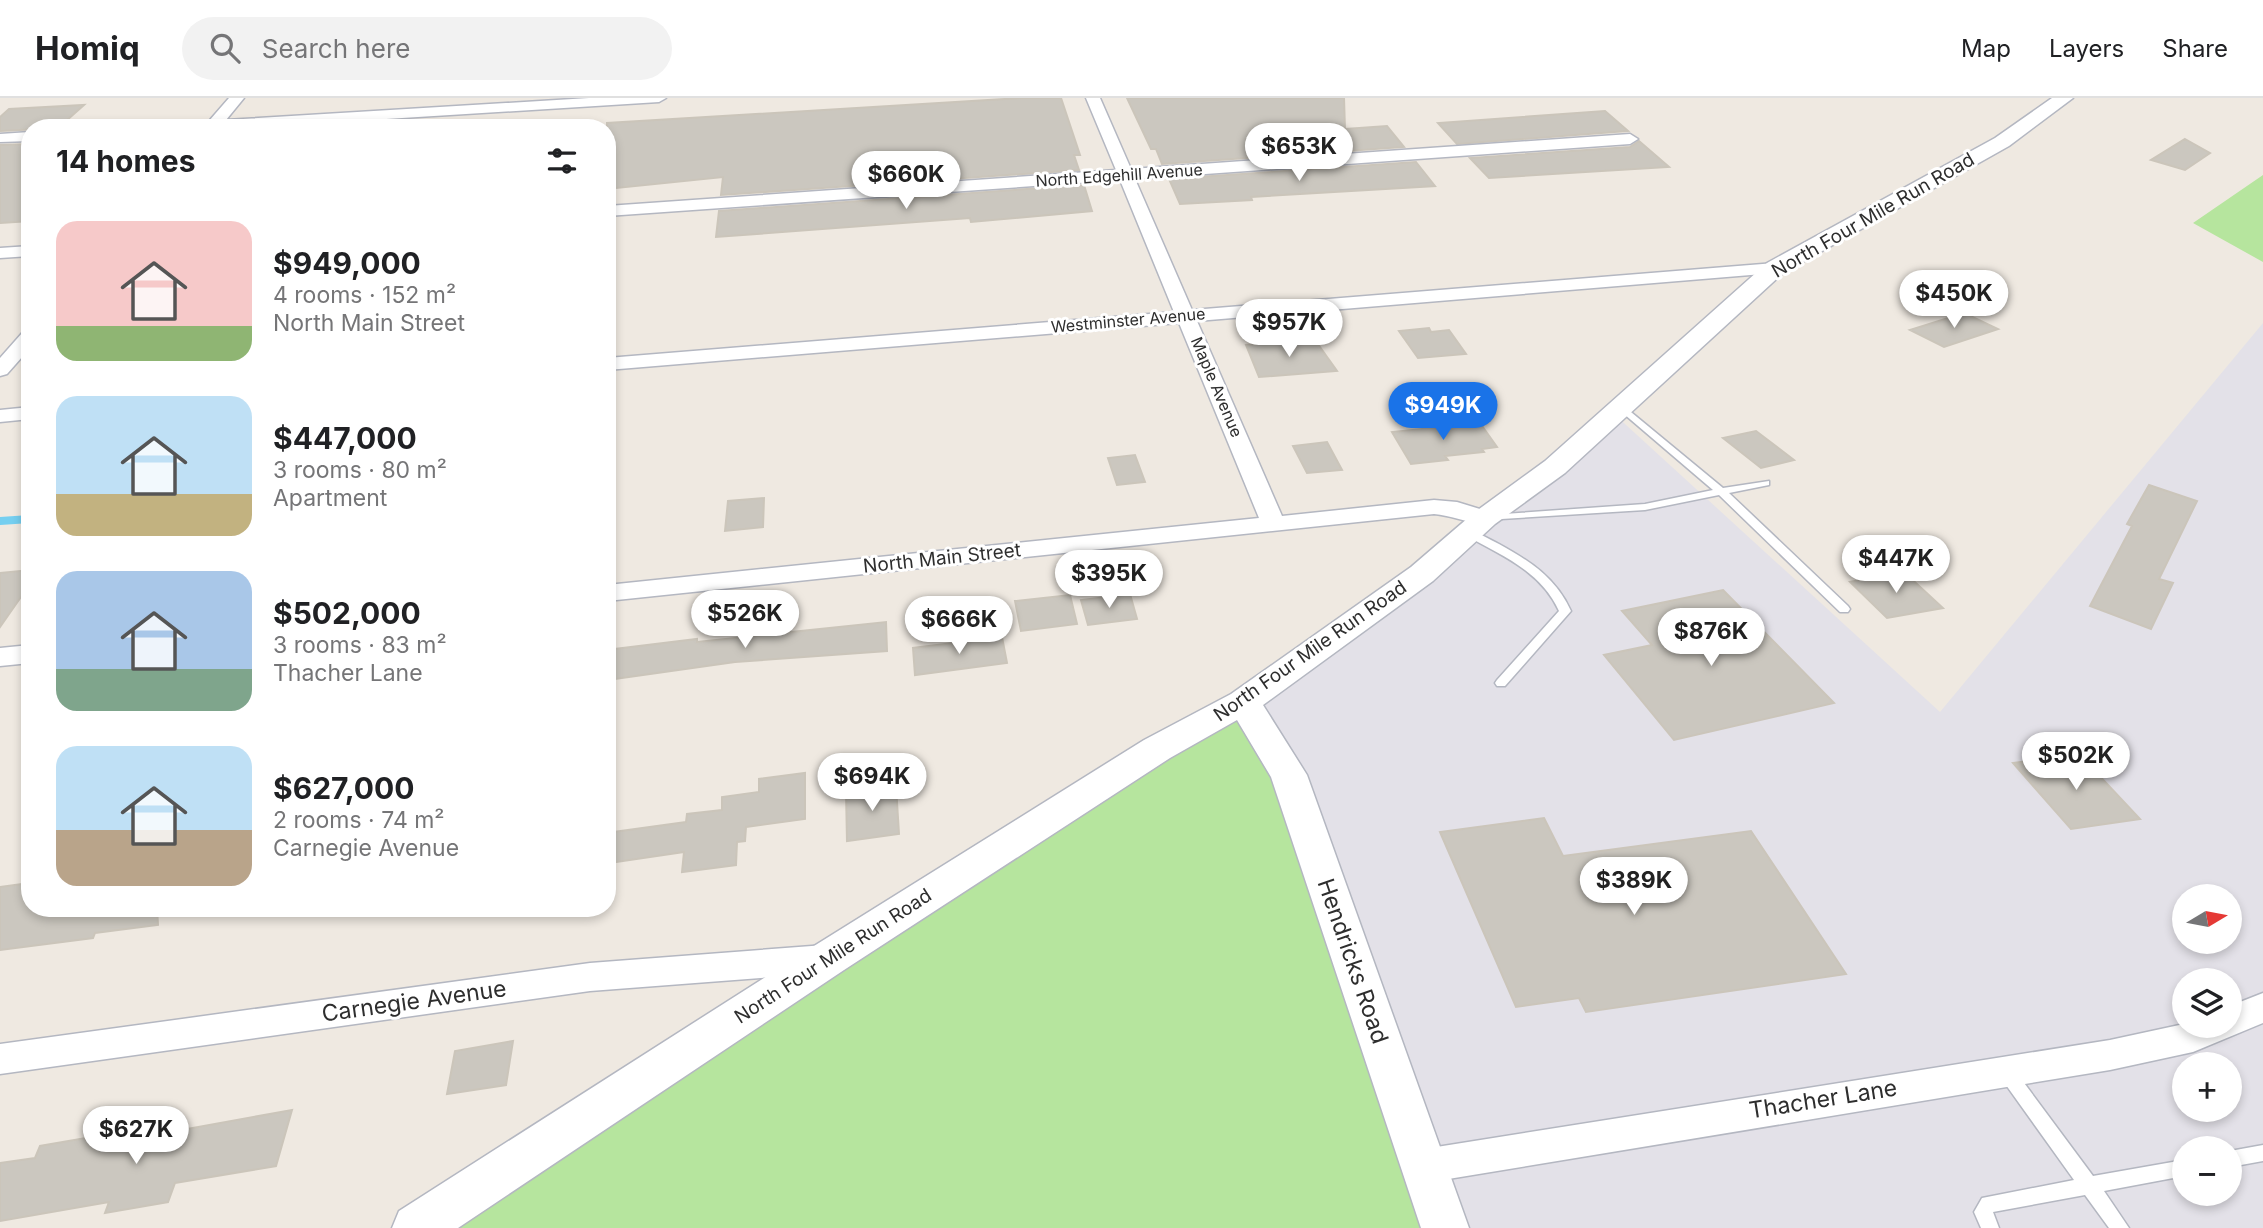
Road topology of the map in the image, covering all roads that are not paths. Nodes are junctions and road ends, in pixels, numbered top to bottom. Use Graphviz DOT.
graph roads {
  1 [pos="237,98"];
  2 [pos="659,98"];
  3 [pos="1093,98"];
  4 [pos="2064,98"];
  5 [pos="218,119"];
  6 [pos="324,119"];
  7 [pos="21,137"];
  8 [pos="0,138"];
  9 [pos="1630,139"];
  10 [pos="1126,175"];
  11 [pos="616,210"];
  12 [pos="21,252"];
  13 [pos="0,254"];
  14 [pos="1775,268"];
  15 [pos="1186,316"];
  16 [pos="21,346"];
  17 [pos="616,363"];
  18 [pos="0,370"];
  19 [pos="1620,407"];
  20 [pos="21,414"];
  21 [pos="0,415"];
  22 [pos="1765,483"];
  23 [pos="1721,492"];
  24 [pos="1273,523"];
  25 [pos="1477,525"];
  26 [pos="616,592"];
  27 [pos="1844,609"];
  28 [pos="21,655"];
  29 [pos="0,657"];
  30 [pos="1501,683"];
  31 [pos="1243,702"];
  32 [pos="829,958"];
  33 [pos="2263,1007"];
  34 [pos="2242,1017"];
  35 [pos="2188,1038"];
  36 [pos="0,1059"];
  37 [pos="2005,1070"];
  38 [pos="2263,1153"];
  39 [pos="2242,1157"];
  40 [pos="1424,1166"];
  41 [pos="2172,1170"];
  42 [pos="2089,1185"];
  43 [pos="416,1228"];
  44 [pos="1445,1228"];
  45 [pos="1990,1228"];
  46 [pos="2120,1228"];
  1 -- 5 [label="street"];
  2 -- 6 [label="street"];
  3 -- 10 [label="street, Maple Avenue"];
  4 -- 14 [label="street, North Four Mile Run Road"];
  7 -- 8 [label="street"];
  9 -- 10 [label="street, North Edgehill Avenue"];
  10 -- 11 [label="street, North Edgehill Avenue"];
  10 -- 15 [label="street, Maple Avenue"];
  12 -- 13 [label="street"];
  14 -- 15 [label="street, Westminster Avenue"];
  14 -- 19 [label="street, North Four Mile Run Road"];
  15 -- 17 [label="street, Westminster Avenue"];
  15 -- 24 [label="street, Maple Avenue"];
  16 -- 18 [label="street"];
  19 -- 23 [label="lane"];
  19 -- 25 [label="street, North Four Mile Run Road"];
  20 -- 21 [label="street"];
  22 -- 23 [label="lane"];
  23 -- 25 [label="lane"];
  23 -- 27 [label="lane"];
  24 -- 25 [label="street, North Main Street"];
  24 -- 26 [label="street, North Main Street"];
  25 -- 30 [label="lane"];
  25 -- 31 [label="street, North Four Mile Run Road"];
  28 -- 29 [label="street"];
  31 -- 32 [label="street, North Four Mile Run Road"];
  31 -- 40 [label="street, Hendricks Road"];
  32 -- 36 [label="street, Carnegie Avenue"];
  32 -- 43 [label="street, North Four Mile Run Road"];
  33 -- 34 [label="street"];
  35 -- 37 [label="street, Thacher Lane"];
  37 -- 40 [label="street, Thacher Lane"];
  37 -- 42 [label="lane"];
  38 -- 39 [label="lane"];
  40 -- 44 [label="street, Hendricks Road"];
  41 -- 42 [label="lane"];
  42 -- 45 [label="lane"];
  42 -- 46 [label="lane"];
}
